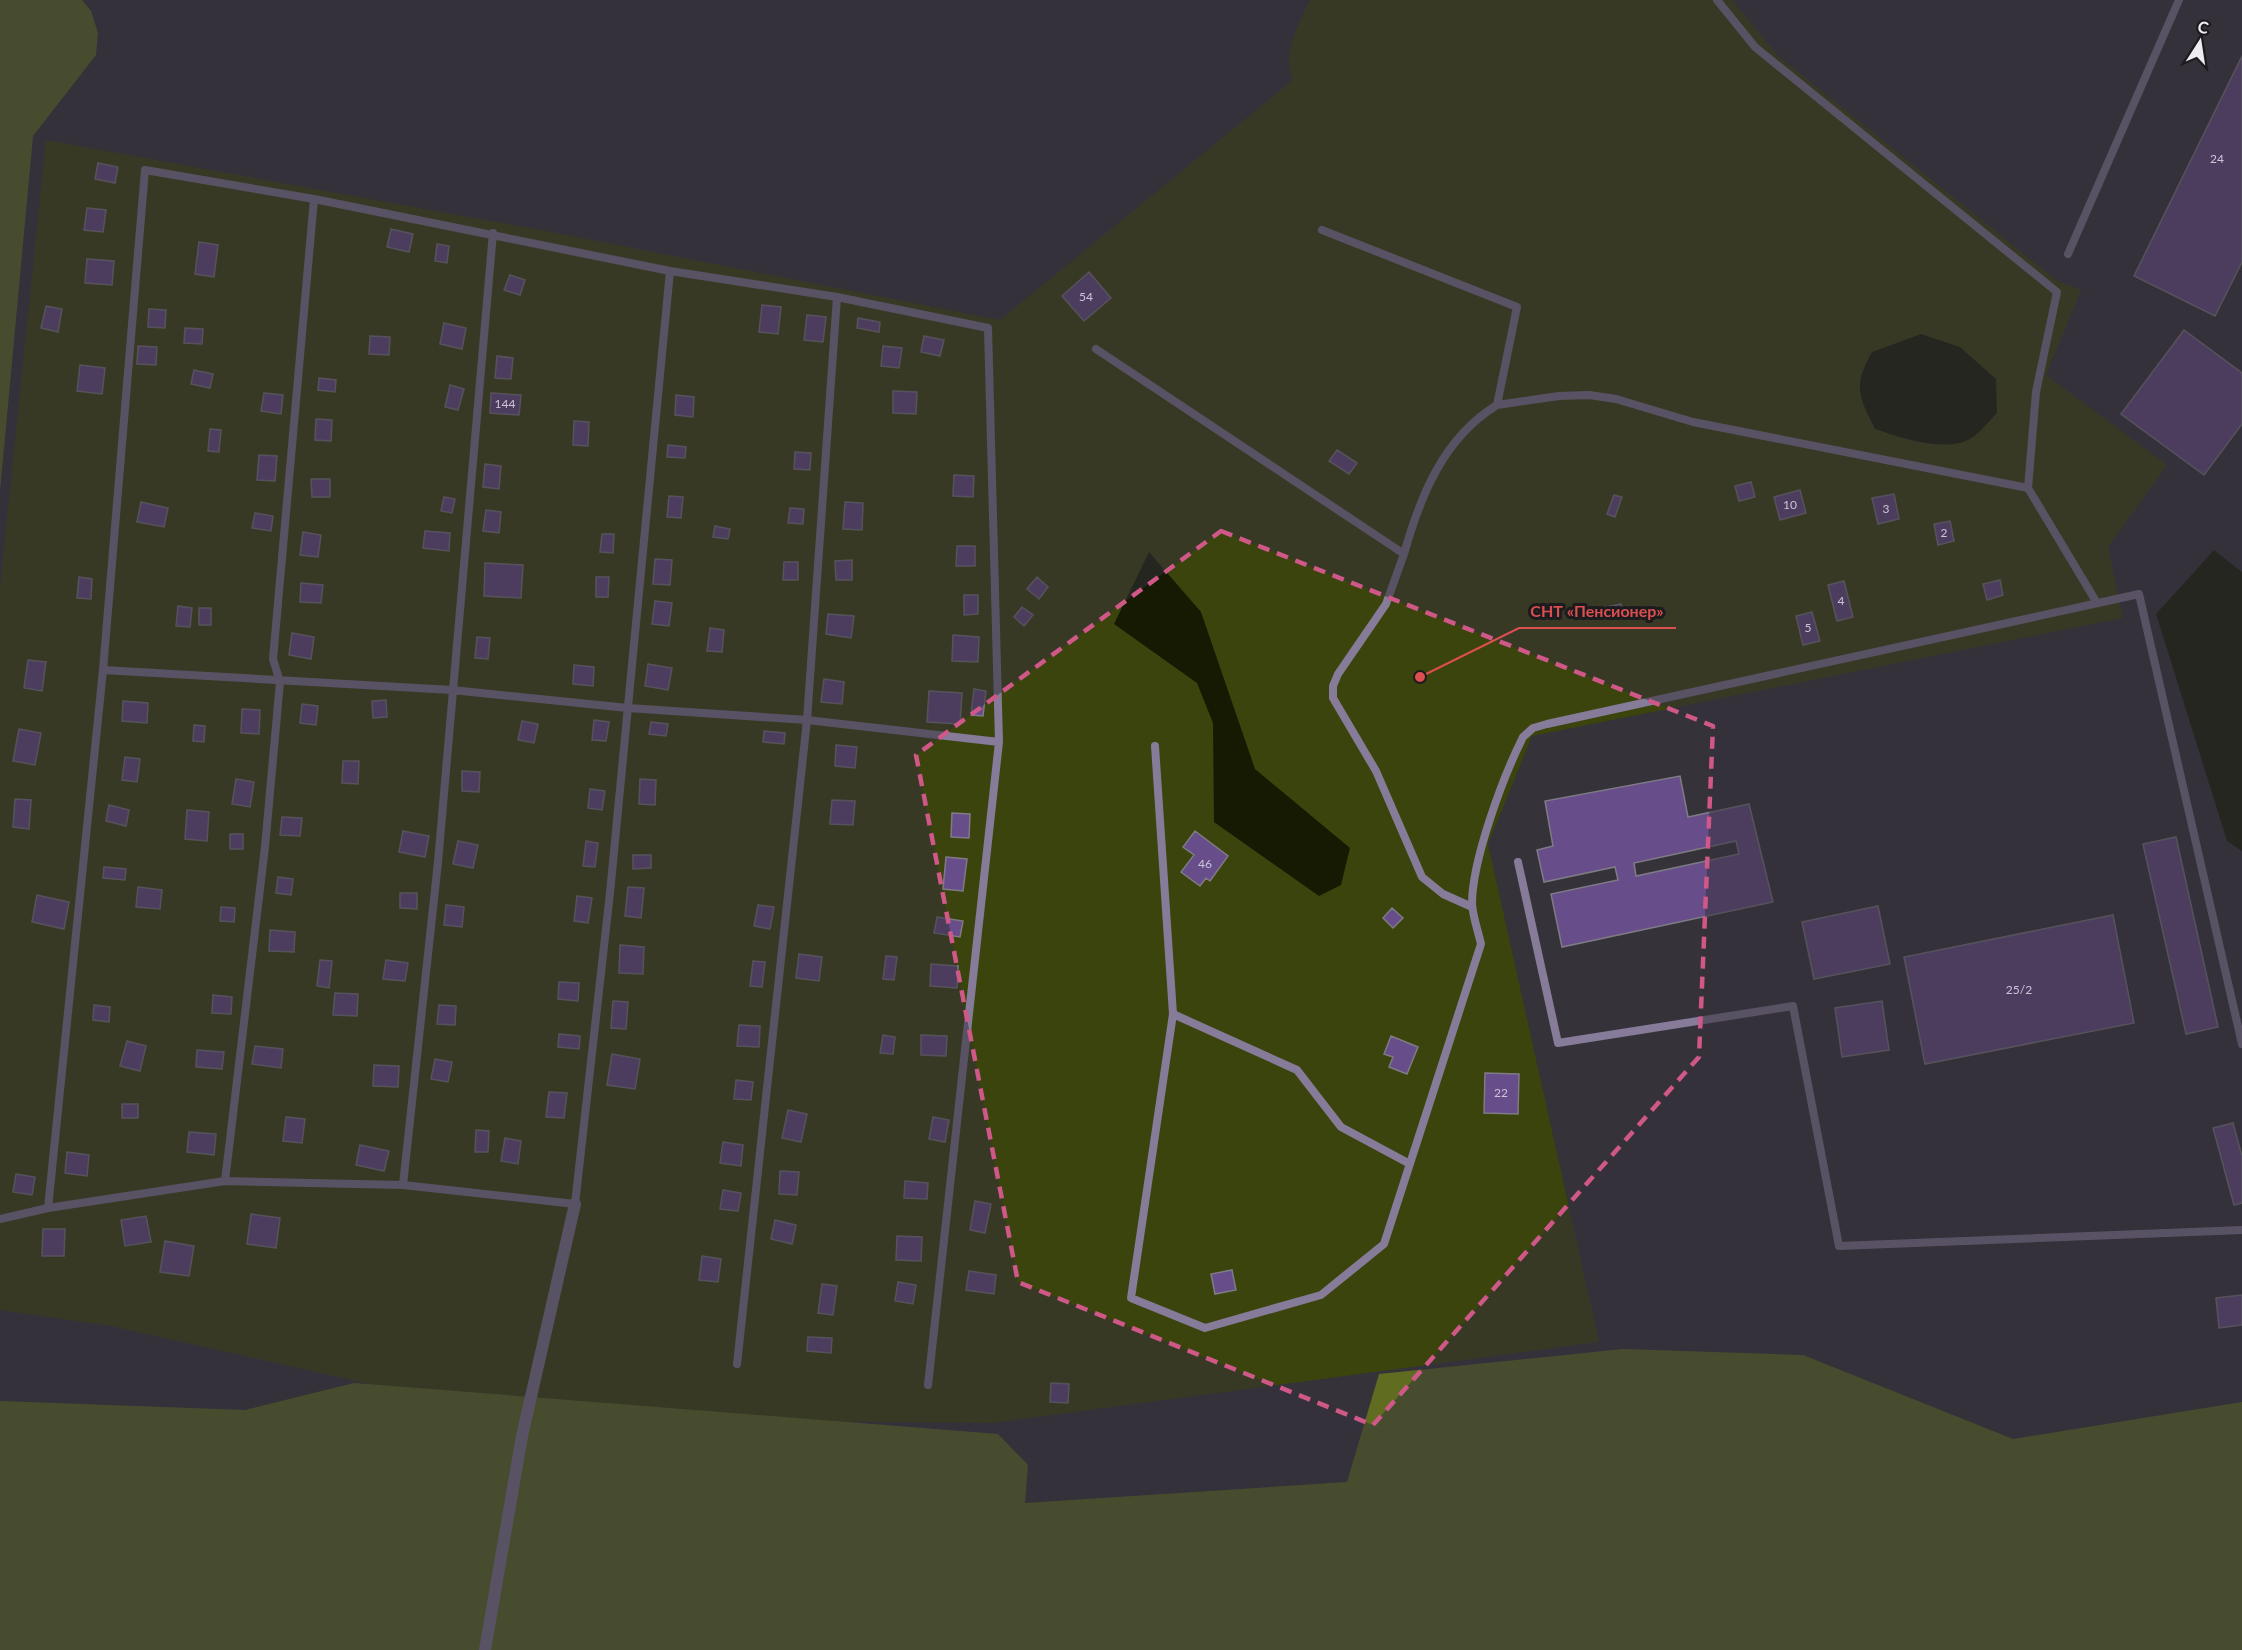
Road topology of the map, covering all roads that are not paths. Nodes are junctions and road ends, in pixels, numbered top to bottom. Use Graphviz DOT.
graph roads {
  1 [pos="1717,0"];
  2 [pos="2178,0"];
  3 [pos="314,199"];
  4 [pos="1322,230"];
  5 [pos="494,233"];
  6 [pos="2068,254"];
  7 [pos="670,271"];
  8 [pos="837,297"];
  9 [pos="1096,349"];
  10 [pos="1497,405"];
  11 [pos="2028,488"];
  12 [pos="1404,554"];
  13 [pos="2097,603"];
  14 [pos="103,670"];
  15 [pos="280,682"];
  16 [pos="452,690"];
  17 [pos="628,708"];
  18 [pos="807,720"];
  19 [pos="999,742"];
  20 [pos="1155,746"];
  21 [pos="1518,862"];
  22 [pos="1472,907"];
  23 [pos="1173,1014"];
  24 [pos="2242,1044"];
  25 [pos="1410,1164"];
  26 [pos="225,1181"];
  27 [pos="403,1185"];
  28 [pos="575,1204"];
  29 [pos="48,1208"];
  30 [pos="0,1219"];
  31 [pos="2242,1230"];
  32 [pos="737,1364"];
  33 [pos="928,1385"];
  34 [pos="485,1650"];
  1 -- 11 [label="lane"];
  2 -- 6 [label="lane"];
  3 -- 5 [label="lane"];
  3 -- 14 [label="lane"];
  3 -- 15 [label="lane"];
  4 -- 10 [label="lane"];
  5 -- 7 [label="lane"];
  5 -- 16 [label="lane"];
  7 -- 8 [label="lane"];
  7 -- 17 [label="lane"];
  8 -- 18 [label="lane"];
  8 -- 19 [label="lane"];
  9 -- 12 [label="lane"];
  10 -- 11 [label="lane"];
  10 -- 12 [label="lane"];
  11 -- 13 [label="lane"];
  12 -- 22 [label="lane"];
  13 -- 22 [label="lane"];
  13 -- 24 [label="lane"];
  14 -- 15 [label="lane"];
  14 -- 29 [label="lane"];
  15 -- 16 [label="lane"];
  15 -- 26 [label="lane"];
  16 -- 17 [label="lane"];
  16 -- 27 [label="lane"];
  17 -- 18 [label="lane"];
  17 -- 28 [label="lane"];
  18 -- 19 [label="lane"];
  18 -- 32 [label="lane"];
  19 -- 33 [label="lane"];
  20 -- 23 [label="lane"];
  21 -- 31 [label="lane"];
  22 -- 25 [label="lane"];
  23 -- 25 [label="lane"];
  23 -- 25 [label="lane"];
  26 -- 27 [label="lane"];
  26 -- 29 [label="lane"];
  27 -- 28 [label="lane"];
  28 -- 34 [label="street"];
  29 -- 30 [label="lane"];
}
